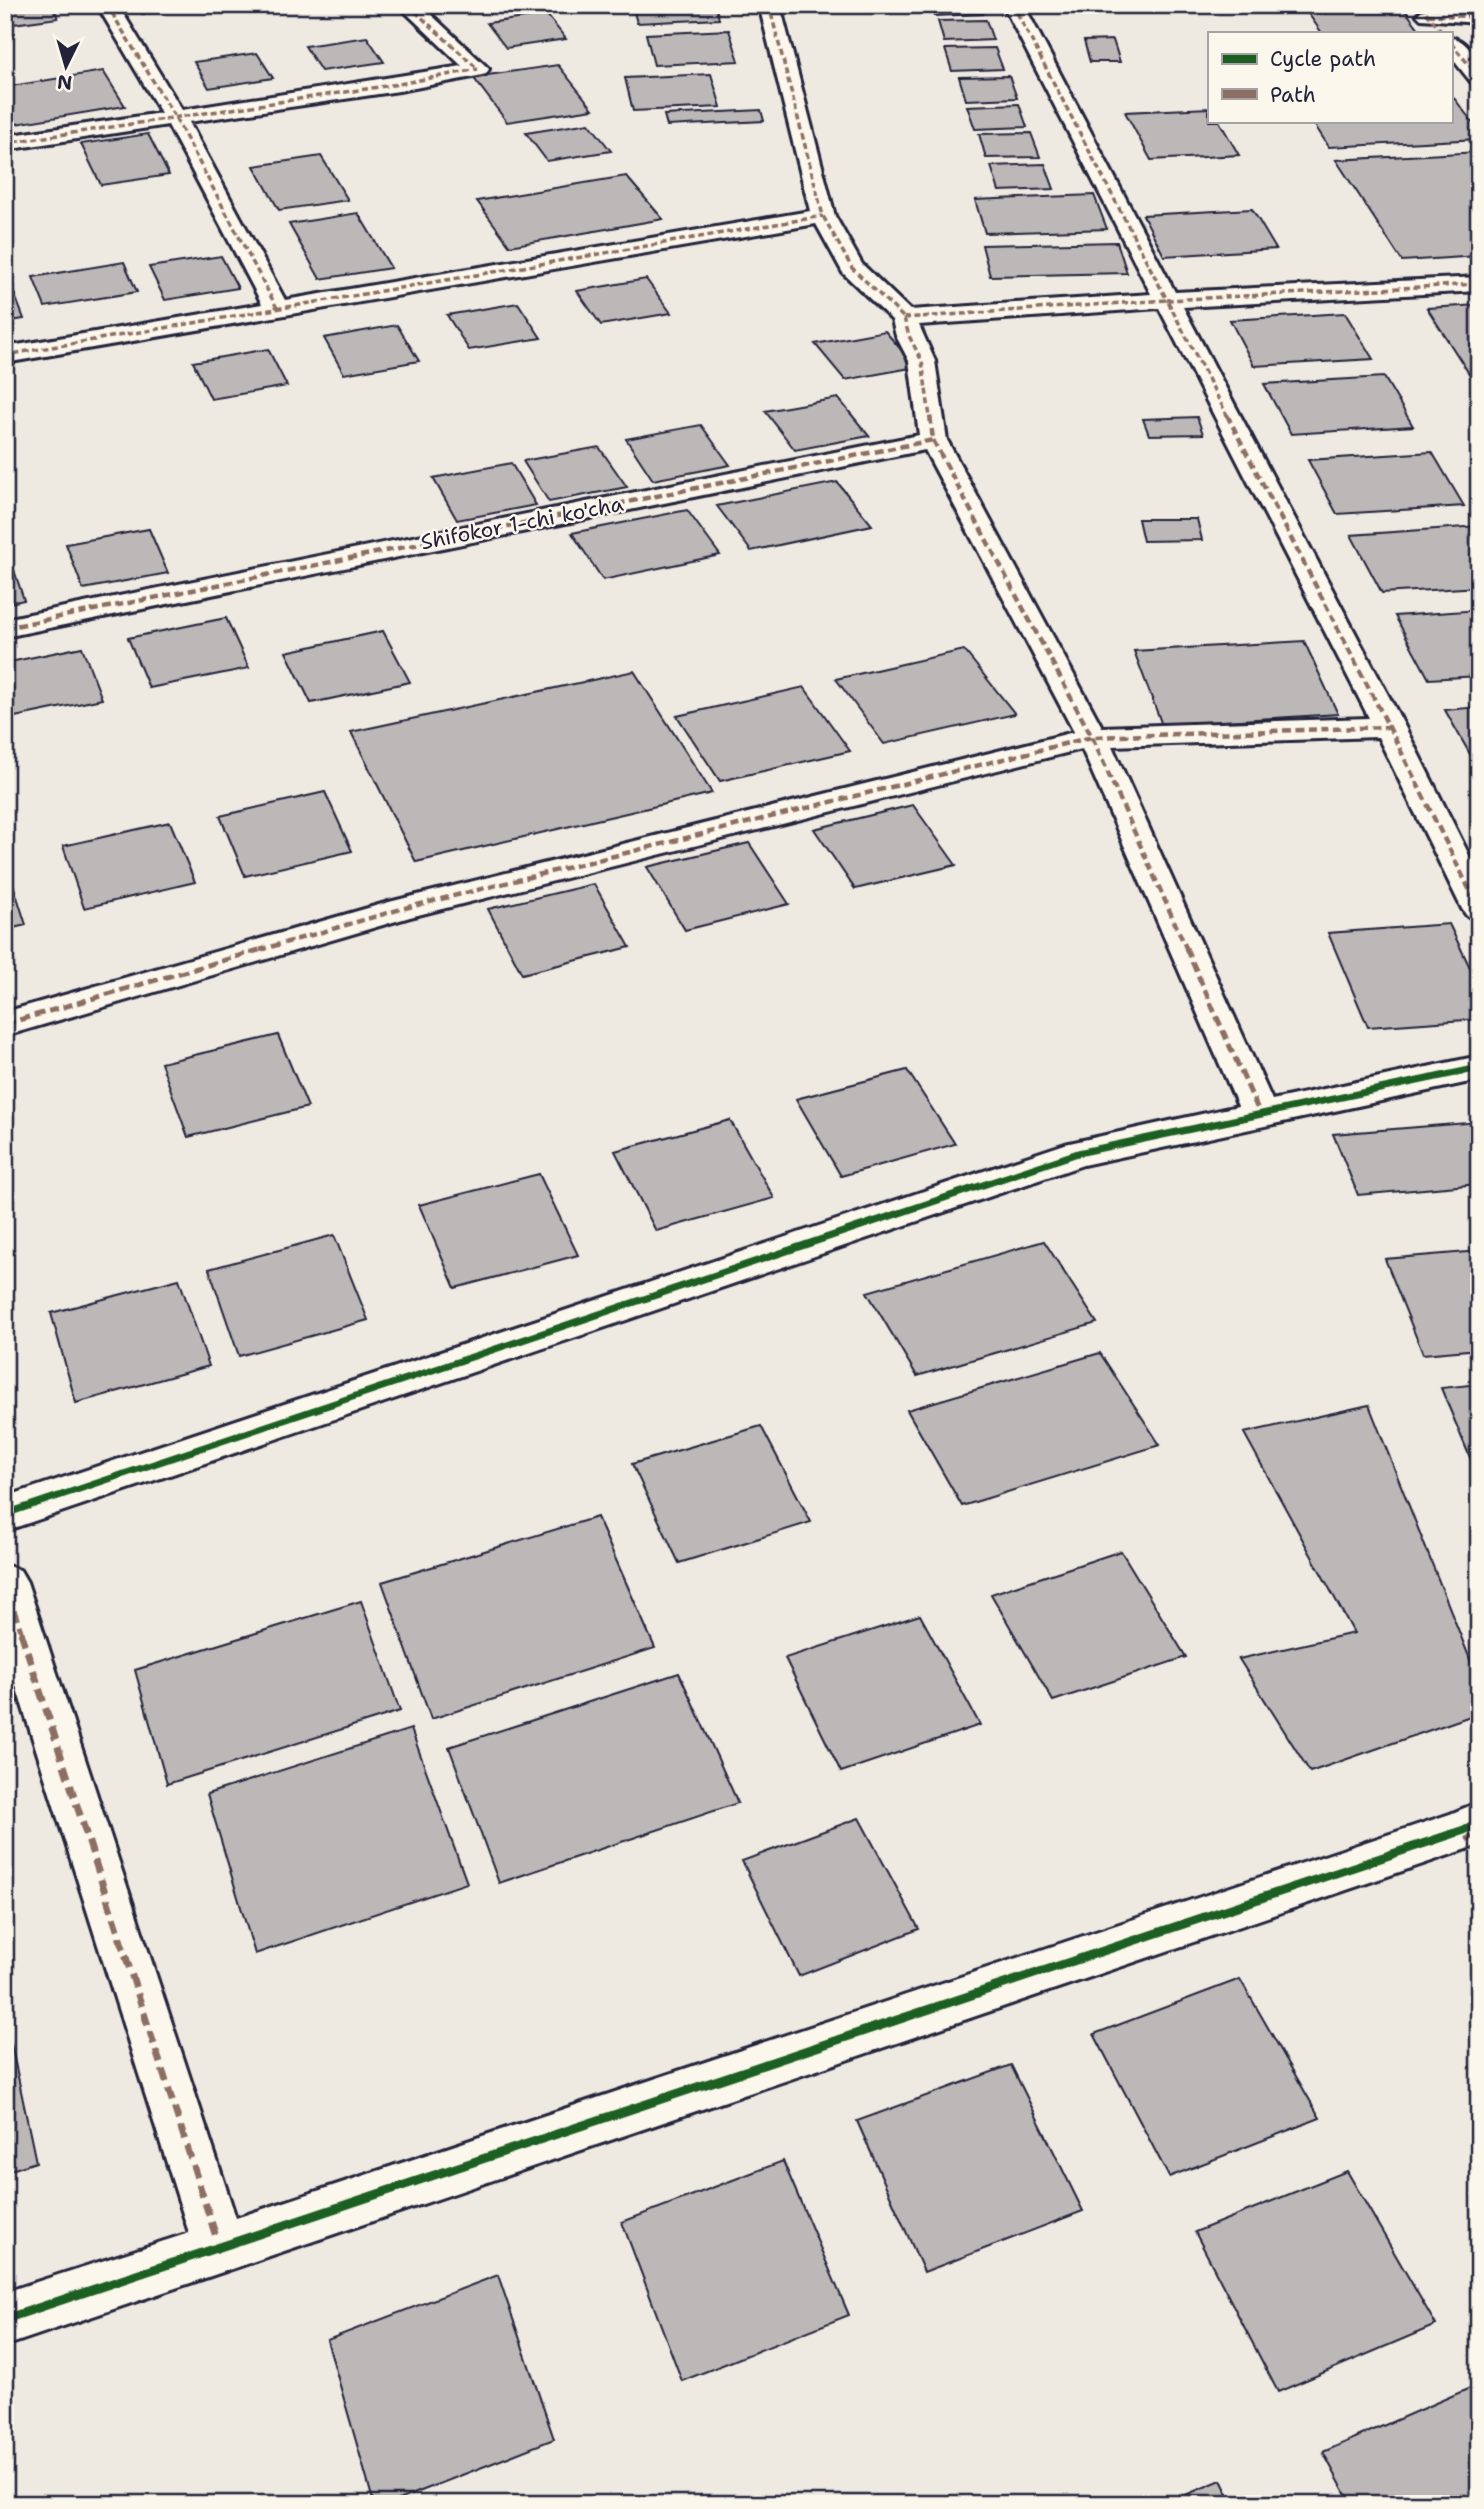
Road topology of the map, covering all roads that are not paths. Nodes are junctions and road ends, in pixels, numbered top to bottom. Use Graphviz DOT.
graph roads {
  1 [pos="107,5"];
  2 [pos="408,5"];
  3 [pos="769,5"];
  4 [pos="1013,5"];
  5 [pos="1424,10"];
  6 [pos="1479,17"];
  7 [pos="1442,32"];
  8 [pos="1452,44"];
  9 [pos="1479,78"];
  10 [pos="175,117"];
  11 [pos="5,143"];
  12 [pos="823,216"];
  13 [pos="1479,284"];
  14 [pos="1167,300"];
  15 [pos="277,308"];
  16 [pos="907,327"];
  17 [pos="5,355"];
  18 [pos="933,440"];
  19 [pos="5,628"];
  20 [pos="1389,727"];
  21 [pos="1092,737"];
  22 [pos="1479,909"];
  23 [pos="5,1024"];
  24 [pos="1479,1068"];
  25 [pos="1260,1114"];
  26 [pos="5,1514"];
  27 [pos="5,1582"];
  28 [pos="1474,1835"];
  29 [pos="220,2249"];
  30 [pos="5,2319"];
  1 -- 10 [label="street"];
  2 -- 10 [label="street"];
  3 -- 12 [label="street"];
  4 -- 14 [label="street"];
  5 -- 6 [label="street"];
  5 -- 7 [label="street"];
  8 -- 9 [label="street"];
  10 -- 11 [label="street"];
  10 -- 15 [label="street"];
  12 -- 15 [label="street"];
  12 -- 16 [label="street"];
  13 -- 14 [label="street"];
  14 -- 16 [label="street"];
  14 -- 20 [label="street"];
  15 -- 17 [label="street"];
  16 -- 18 [label="street"];
  18 -- 19 [label="street, Shifokor 1-chi ko'cha"];
  18 -- 21 [label="street"];
  20 -- 21 [label="street"];
  20 -- 22 [label="street"];
  21 -- 23 [label="street"];
  21 -- 25 [label="street"];
  24 -- 25 [label="street"];
  25 -- 26 [label="street"];
  27 -- 29 [label="street"];
  28 -- 29 [label="street"];
  29 -- 30 [label="street"];
}
